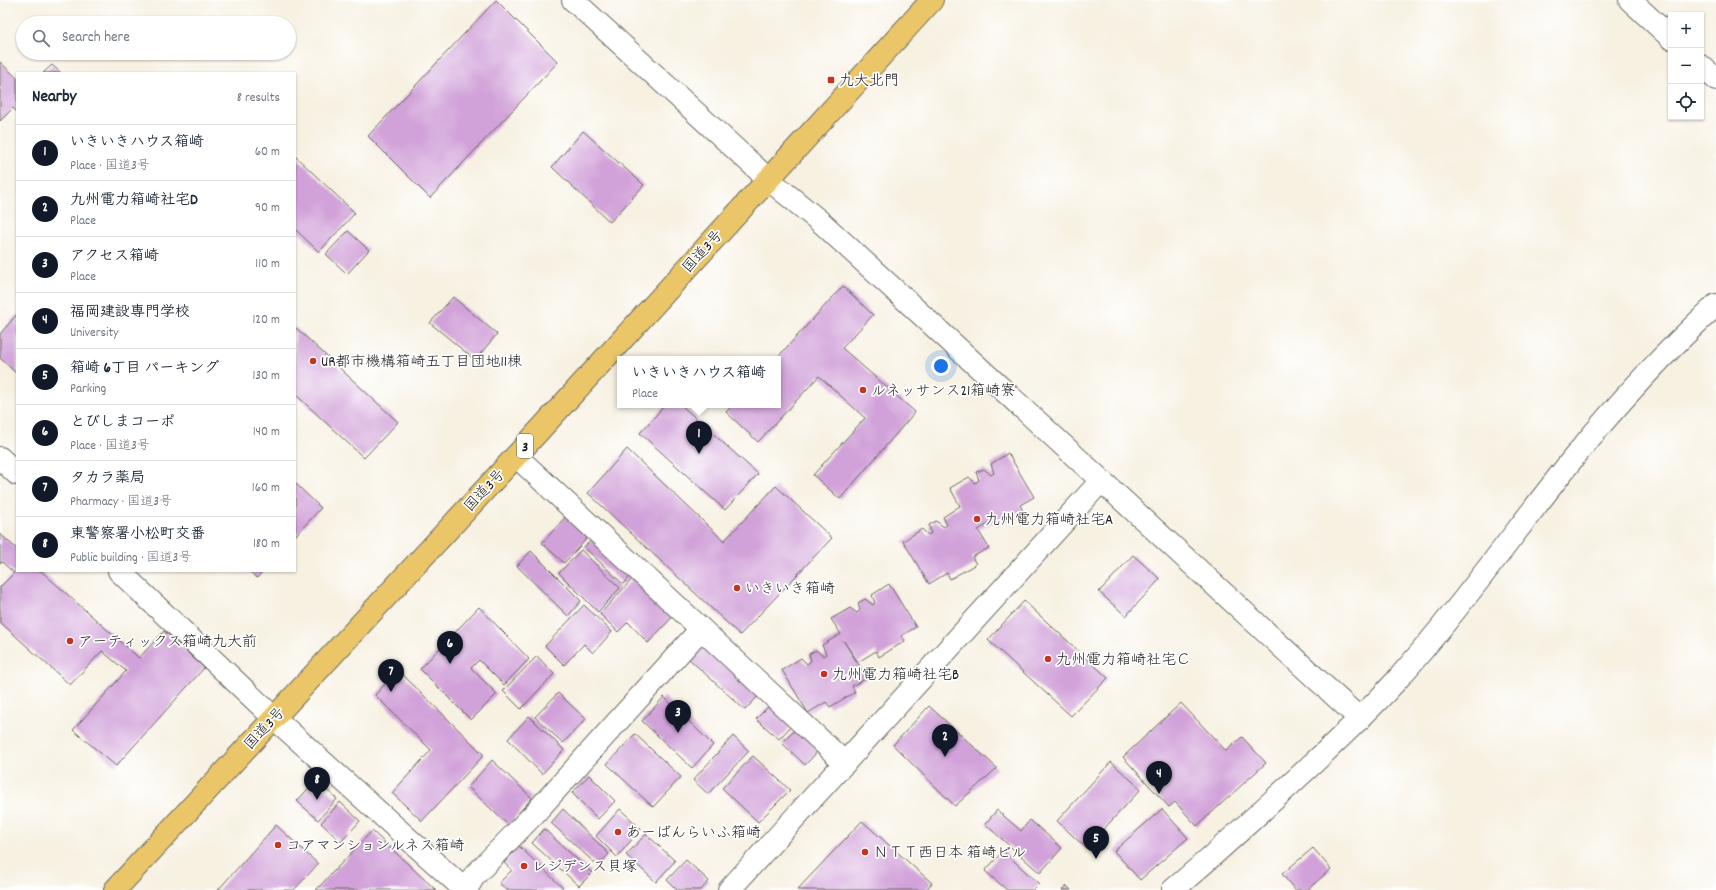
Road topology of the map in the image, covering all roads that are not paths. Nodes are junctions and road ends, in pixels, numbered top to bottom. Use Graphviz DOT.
graph roads {
  1 [pos="573,0"];
  2 [pos="932,0"];
  3 [pos="1630,0"];
  4 [pos="1668,35"];
  5 [pos="1704,69"];
  6 [pos="1716,80"];
  7 [pos="768,179"];
  8 [pos="1716,304"];
  9 [pos="516,456"];
  10 [pos="0,458"];
  11 [pos="16,473"];
  12 [pos="1101,481"];
  13 [pos="121,572"];
  14 [pos="700,630"];
  15 [pos="273,717"];
  16 [pos="1360,719"];
  17 [pos="845,764"];
  18 [pos="115,890"];
  19 [pos="466,890"];
  20 [pos="728,890"];
  21 [pos="1173,890"];
  1 -- 7 [label="street"];
  2 -- 7 [label="highway, 国道3号 / 3"];
  3 -- 4 [label="street"];
  5 -- 6 [label="street"];
  7 -- 9 [label="highway, 国道3号 / 3"];
  7 -- 12 [label="street"];
  8 -- 16 [label="street"];
  9 -- 14 [label="street"];
  9 -- 15 [label="highway, 国道3号 / 3"];
  10 -- 11 [label="street"];
  12 -- 16 [label="street"];
  12 -- 17 [label="street"];
  13 -- 15 [label="street"];
  14 -- 17 [label="street"];
  14 -- 19 [label="street"];
  15 -- 18 [label="highway, 国道3号 / 3"];
  15 -- 19 [label="street"];
  16 -- 21 [label="street"];
  17 -- 20 [label="street"];
}
